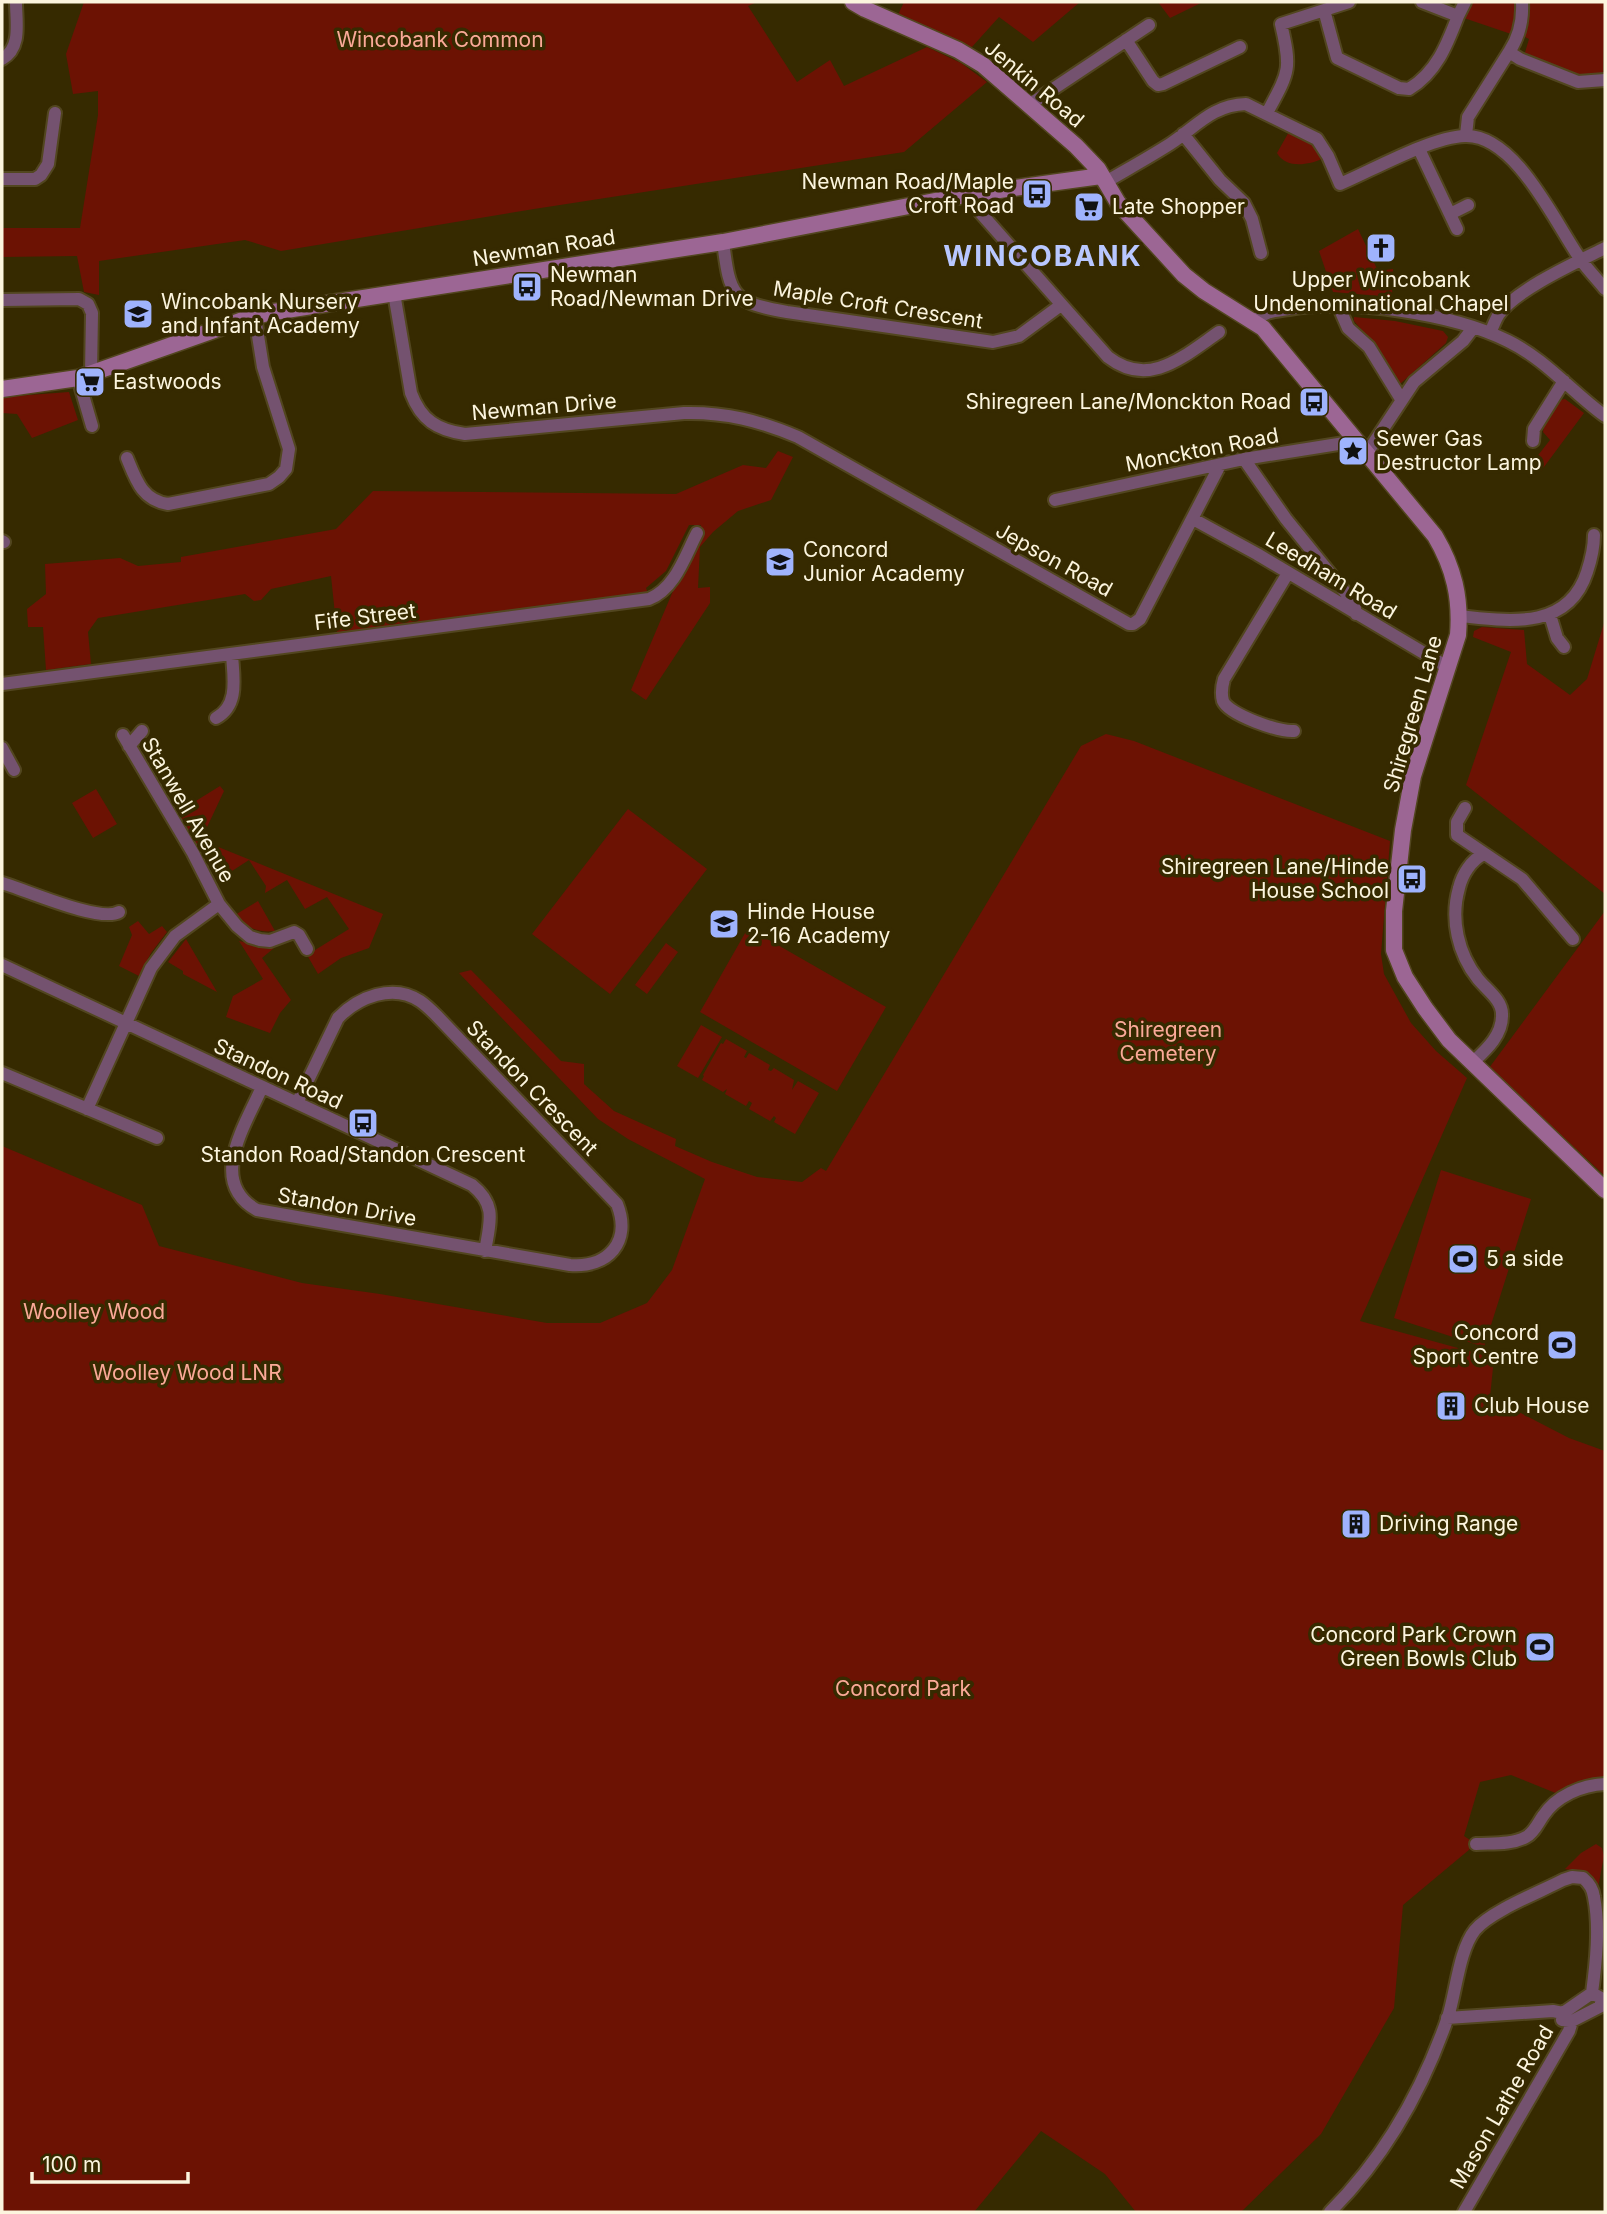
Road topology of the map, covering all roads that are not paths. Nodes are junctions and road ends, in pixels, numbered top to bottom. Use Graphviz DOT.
graph roads {
  1 [pos="16,2"];
  2 [pos="853,2"];
  3 [pos="1349,2"];
  4 [pos="1422,2"];
  5 [pos="1465,2"];
  6 [pos="1522,2"];
  7 [pos="1324,10"];
  8 [pos="1458,16"];
  9 [pos="1149,25"];
  10 [pos="1126,40"];
  11 [pos="1240,47"];
  12 [pos="1508,52"];
  13 [pos="2,59"];
  14 [pos="1605,80"];
  15 [pos="1029,105"];
  16 [pos="55,113"];
  17 [pos="1266,113"];
  18 [pos="1184,134"];
  19 [pos="1466,135"];
  20 [pos="1419,149"];
  21 [pos="2,179"];
  22 [pos="1102,180"];
  23 [pos="971,194"];
  24 [pos="1468,205"];
  25 [pos="1450,214"];
  26 [pos="1457,229"];
  27 [pos="723,242"];
  28 [pos="1605,248"];
  29 [pos="1261,253"];
  30 [pos="1581,260"];
  31 [pos="1605,289"];
  32 [pos="394,293"];
  33 [pos="2,300"];
  34 [pos="1061,305"];
  35 [pos="1338,305"];
  36 [pos="255,317"];
  37 [pos="1255,321"];
  38 [pos="1473,328"];
  39 [pos="1219,332"];
  40 [pos="1490,333"];
  41 [pos="85,376"];
  42 [pos="1564,381"];
  43 [pos="2,389"];
  44 [pos="1401,399"];
  45 [pos="1605,416"];
  46 [pos="92,426"];
  47 [pos="798,438"];
  48 [pos="1533,440"];
  49 [pos="1362,447"];
  50 [pos="127,458"];
  51 [pos="1244,459"];
  52 [pos="1220,465"];
  53 [pos="1055,500"];
  54 [pos="1193,519"];
  55 [pos="697,533"];
  56 [pos="1594,535"];
  57 [pos="1288,573"];
  58 [pos="1356,614"];
  59 [pos="1550,615"];
  60 [pos="1460,616"];
  61 [pos="1564,647"];
  62 [pos="232,654"];
  63 [pos="1449,668"];
  64 [pos="2,684"];
  65 [pos="216,718"];
  66 [pos="1294,730"];
  67 [pos="142,731"];
  68 [pos="2,748"];
  69 [pos="14,770"];
  70 [pos="1465,808"];
  71 [pos="1484,854"];
  72 [pos="2,883"];
  73 [pos="219,904"];
  74 [pos="119,912"];
  75 [pos="1573,939"];
  76 [pos="307,949"];
  77 [pos="2,965"];
  78 [pos="127,1025"];
  79 [pos="1472,1063"];
  80 [pos="2,1073"];
  81 [pos="262,1087"];
  82 [pos="297,1103"];
  83 [pos="87,1109"];
  84 [pos="157,1138"];
  85 [pos="1605,1190"];
  86 [pos="485,1251"];
  87 [pos="1605,1784"];
  88 [pos="1476,1844"];
  89 [pos="1592,1993"];
  90 [pos="1603,2004"];
  91 [pos="1568,2017"];
  92 [pos="1447,2018"];
  93 [pos="1330,2212"];
  94 [pos="1464,2212"];
  1 -- 13 [label="street"];
  2 -- 15 [label="street, Jenkin Road"];
  3 -- 7 [label="street"];
  4 -- 8 [label="street"];
  5 -- 8 [label="street"];
  6 -- 12 [label="street"];
  7 -- 8 [label="street"];
  7 -- 17 [label="street"];
  9 -- 10 [label="street"];
  10 -- 11 [label="street"];
  10 -- 15 [label="street"];
  12 -- 14 [label="street"];
  12 -- 19 [label="street"];
  15 -- 22 [label="street, Jenkin Road"];
  16 -- 21 [label="street"];
  17 -- 18 [label="street"];
  17 -- 20 [label="street"];
  18 -- 22 [label="street"];
  18 -- 29 [label="street"];
  19 -- 20 [label="street"];
  19 -- 30 [label="street"];
  20 -- 25 [label="street"];
  22 -- 23 [label="street, Newman Road"];
  22 -- 37 [label="street, Jenkin Road"];
  23 -- 27 [label="street, Newman Road"];
  23 -- 34 [label="street"];
  24 -- 25 [label="street"];
  25 -- 26 [label="street"];
  27 -- 32 [label="street, Newman Road"];
  27 -- 34 [label="street, Maple Croft Crescent"];
  28 -- 30 [label="street"];
  30 -- 31 [label="street"];
  30 -- 40 [label="street"];
  32 -- 36 [label="street, Newman Road"];
  32 -- 47 [label="street, Newman Drive"];
  33 -- 41 [label="street"];
  34 -- 39 [label="street"];
  35 -- 37 [label="street"];
  35 -- 38 [label="street"];
  35 -- 44 [label="street"];
  36 -- 41 [label="street, Newman Road"];
  36 -- 50 [label="street"];
  37 -- 49 [label="street, Shiregreen Lane"];
  38 -- 40 [label="street"];
  38 -- 44 [label="street"];
  40 -- 42 [label="street"];
  41 -- 43 [label="street, Newman Road"];
  41 -- 46 [label="street"];
  42 -- 45 [label="street"];
  42 -- 48 [label="street"];
  44 -- 49 [label="street"];
  47 -- 54 [label="street, Jepson Road"];
  49 -- 51 [label="street, Monckton Road"];
  49 -- 60 [label="street, Shiregreen Lane"];
  51 -- 52 [label="street, Monckton Road"];
  51 -- 58 [label="street"];
  52 -- 53 [label="street, Monckton Road"];
  52 -- 54 [label="street, Jepson Road"];
  54 -- 57 [label="street, Leedham Road"];
  55 -- 62 [label="street, Fife Street"];
  56 -- 59 [label="street"];
  57 -- 58 [label="street, Leedham Road"];
  57 -- 66 [label="street"];
  58 -- 63 [label="street, Leedham Road"];
  59 -- 60 [label="street"];
  59 -- 61 [label="street"];
  60 -- 63 [label="street, Shiregreen Lane"];
  62 -- 64 [label="street, Fife Street"];
  62 -- 65 [label="street"];
  63 -- 79 [label="street, Shiregreen Lane"];
  67 -- 73 [label="street, Stanwell Avenue"];
  68 -- 69 [label="street"];
  70 -- 71 [label="street"];
  71 -- 75 [label="street"];
  71 -- 79 [label="street"];
  72 -- 74 [label="street"];
  73 -- 76 [label="street, Stanwell Avenue"];
  73 -- 78 [label="street"];
  77 -- 78 [label="street, Standon Road"];
  78 -- 81 [label="street, Standon Road"];
  78 -- 83 [label="street"];
  79 -- 85 [label="street, Shiregreen Lane"];
  80 -- 83 [label="street"];
  81 -- 82 [label="street, Standon Road"];
  81 -- 86 [label="street, Standon Drive"];
  82 -- 86 [label="street, Standon Road"];
  82 -- 86 [label="street, Standon Crescent"];
  83 -- 84 [label="street"];
  87 -- 88 [label="street"];
  89 -- 90 [label="street"];
  89 -- 91 [label="street"];
  89 -- 92 [label="street"];
  90 -- 91 [label="street"];
  91 -- 92 [label="street"];
  91 -- 94 [label="street, Mason Lathe Road"];
  92 -- 93 [label="street"];
}
